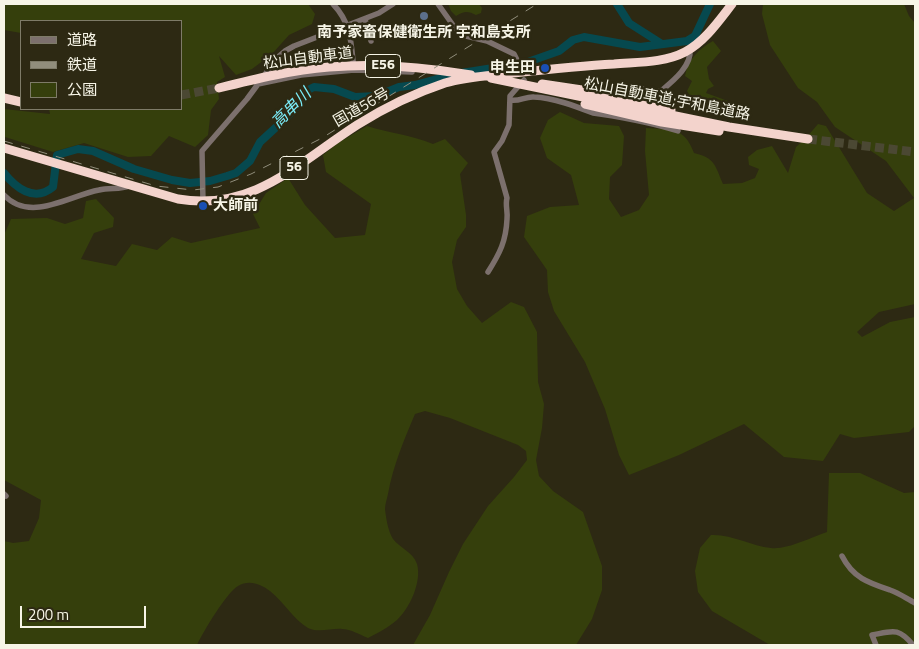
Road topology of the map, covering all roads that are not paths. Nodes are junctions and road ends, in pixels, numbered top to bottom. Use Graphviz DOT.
graph roads {
  1 [pos="333,4"];
  2 [pos="392,4"];
  3 [pos="438,4"];
  4 [pos="732,4"];
  5 [pos="366,19"];
  6 [pos="348,25"];
  7 [pos="371,41"];
  8 [pos="690,49"];
  9 [pos="554,68"];
  10 [pos="354,70"];
  11 [pos="417,72"];
  12 [pos="520,75"];
  13 [pos="258,84"];
  14 [pos="565,86"];
  15 [pos="219,88"];
  16 [pos="619,89"];
  17 [pos="4,98"];
  18 [pos="510,100"];
  19 [pos="20,102"];
  20 [pos="729,127"];
  21 [pos="678,130"];
  22 [pos="786,136"];
  23 [pos="808,140"];
  24 [pos="4,148"];
  25 [pos="131,185"];
  26 [pos="4,195"];
  27 [pos="203,202"];
  28 [pos="488,272"];
  29 [pos="842,556"];
  30 [pos="915,604"];
  31 [pos="876,645"];
  32 [pos="913,645"];
  1 -- 6 [label="street"];
  2 -- 5 [label="street"];
  3 -- 12 [label="street"];
  4 -- 8 [label="highway, 国道56号 / 56"];
  5 -- 6 [label="street"];
  5 -- 7 [label="street"];
  6 -- 10 [label="street"];
  6 -- 13 [label="street"];
  8 -- 9 [label="highway, 国道56号 / 56"];
  8 -- 16 [label="street"];
  9 -- 12 [label="highway, 国道56号 / 56"];
  9 -- 14 [label="highway"];
  10 -- 11 [label="street"];
  10 -- 13 [label="street"];
  12 -- 14 [label="highway"];
  12 -- 15 [label="highway, 松山自動車道 / E56"];
  12 -- 18 [label="street"];
  12 -- 20 [label="highway, 松山自動車道;宇和島道路 / E56"];
  12 -- 22 [label="highway"];
  12 -- 27 [label="highway, 国道56号 / 56"];
  13 -- 27 [label="street"];
  14 -- 20 [label="highway"];
  17 -- 19 [label="highway"];
  18 -- 21 [label="street"];
  18 -- 28 [label="street"];
  20 -- 22 [label="highway, 松山自動車道;宇和島道路 / E56"];
  22 -- 23 [label="highway, 松山自動車道;宇和島道路 / E56"];
  24 -- 25 [label="highway, 国道56号 / 56"];
  25 -- 26 [label="street"];
  25 -- 27 [label="highway, 国道56号 / 56"];
  29 -- 30 [label="street"];
  31 -- 32 [label="street"];
}
